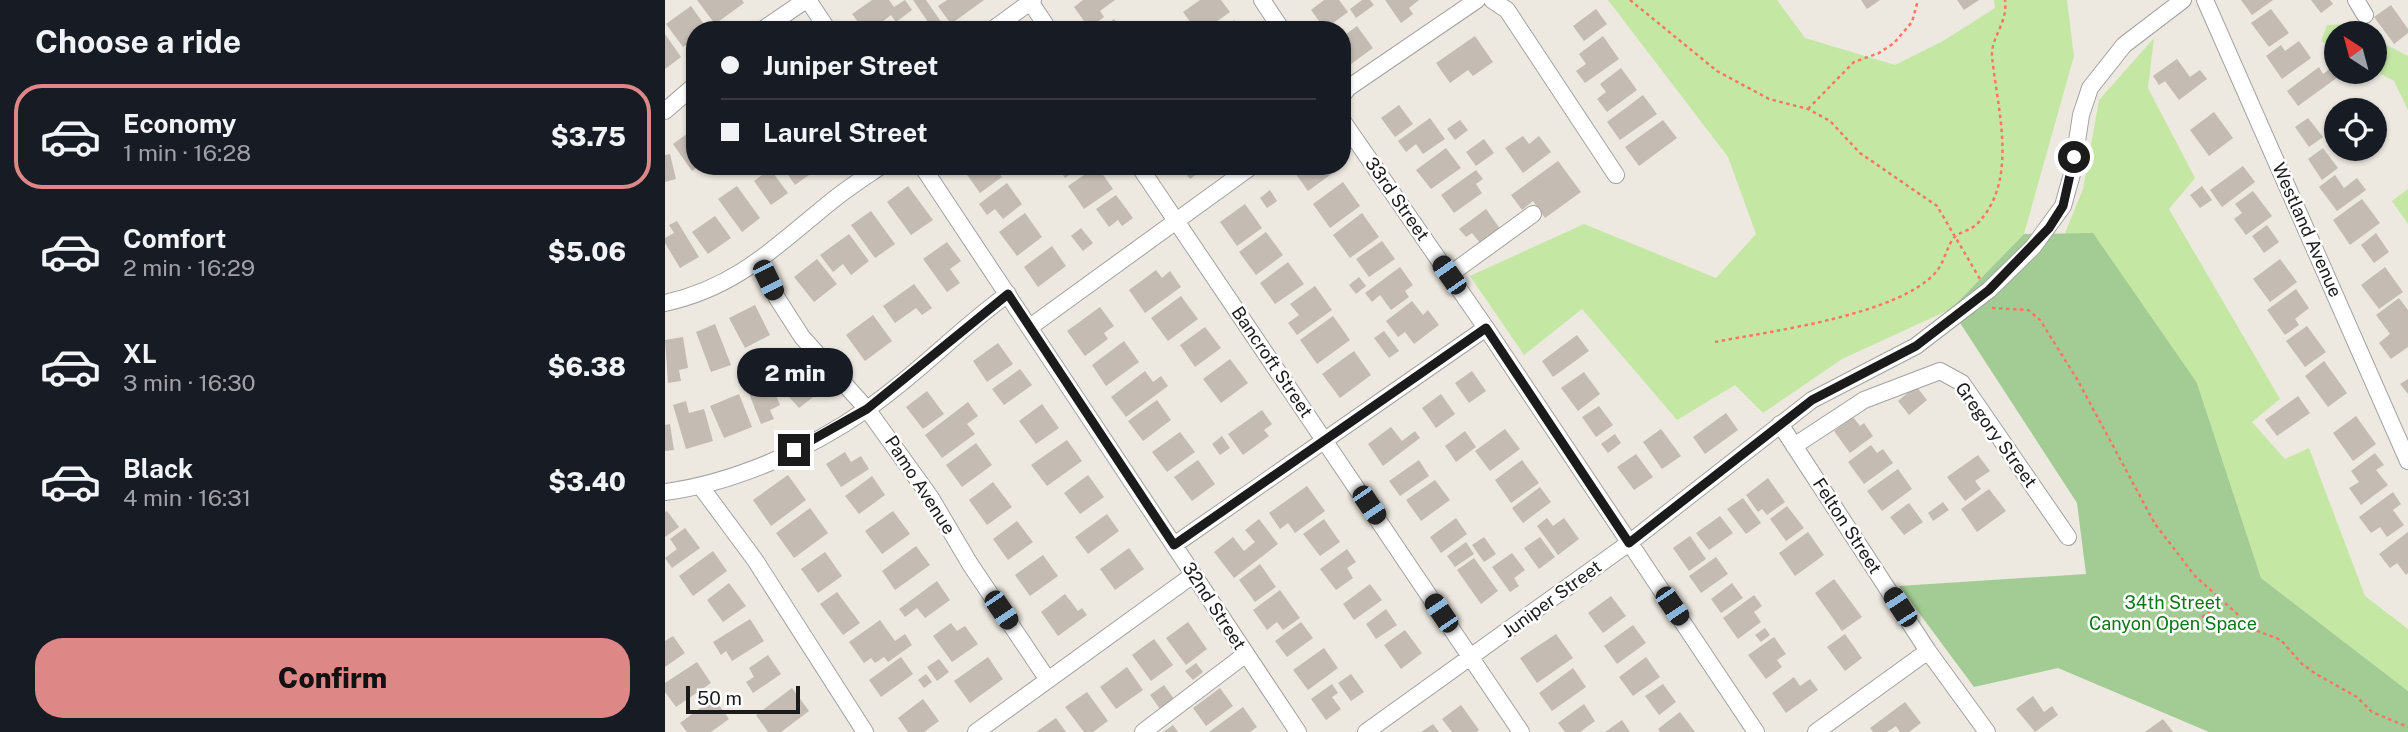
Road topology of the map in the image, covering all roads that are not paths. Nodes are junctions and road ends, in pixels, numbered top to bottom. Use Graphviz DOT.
graph roads {
  1 [pos="807,0"];
  2 [pos="1262,0"];
  3 [pos="1477,0"];
  4 [pos="1492,0"];
  5 [pos="2183,0"];
  6 [pos="2205,0"];
  7 [pos="2356,0"];
  8 [pos="1031,1"];
  9 [pos="2365,15"];
  10 [pos="776,21"];
  11 [pos="822,21"];
  12 [pos="1004,21"];
  13 [pos="1043,21"];
  14 [pos="1276,21"];
  15 [pos="1351,87"];
  16 [pos="686,93"];
  17 [pos="665,111"];
  18 [pos="1351,133"];
  19 [pos="868,175"];
  20 [pos="928,175"];
  21 [pos="1145,175"];
  22 [pos="1240,175"];
  23 [pos="1616,175"];
  24 [pos="1533,214"];
  25 [pos="1176,222"];
  26 [pos="760,262"];
  27 [pos="1449,275"];
  28 [pos="1008,294"];
  29 [pos="665,303"];
  30 [pos="1030,327"];
  31 [pos="1486,328"];
  32 [pos="867,409"];
  33 [pos="1780,424"];
  34 [pos="1325,440"];
  35 [pos="1794,446"];
  36 [pos="2408,461"];
  37 [pos="701,487"];
  38 [pos="665,492"];
  39 [pos="2068,537"];
  40 [pos="1629,543"];
  41 [pos="1174,545"];
  42 [pos="1193,575"];
  43 [pos="1928,651"];
  44 [pos="1246,654"];
  45 [pos="1470,657"];
  46 [pos="1048,680"];
  47 [pos="865,732"];
  48 [pos="976,732"];
  49 [pos="1143,732"];
  50 [pos="1298,732"];
  51 [pos="1366,732"];
  52 [pos="1521,732"];
  53 [pos="1756,732"];
  54 [pos="1816,732"];
  55 [pos="1987,732"];
  1 -- 10 [label="street"];
  1 -- 11 [label="street"];
  2 -- 14 [label="street"];
  3 -- 15 [label="street"];
  4 -- 23 [label="street"];
  5 -- 33 [label="street, Juniper Street"];
  6 -- 36 [label="street, Westland Avenue"];
  7 -- 9 [label="street"];
  8 -- 12 [label="street"];
  8 -- 13 [label="street"];
  16 -- 17 [label="street"];
  18 -- 27 [label="street, 33rd Street"];
  19 -- 26 [label="street"];
  20 -- 28 [label="street, 32nd Street"];
  21 -- 25 [label="street, Bancroft Street"];
  22 -- 25 [label="street"];
  24 -- 27 [label="street"];
  25 -- 30 [label="street"];
  25 -- 34 [label="street, Bancroft Street"];
  26 -- 29 [label="street"];
  26 -- 32 [label="street, Pamo Avenue"];
  27 -- 31 [label="street, 33rd Street"];
  28 -- 30 [label="street, 32nd Street"];
  28 -- 32 [label="street"];
  30 -- 41 [label="street, 32nd Street"];
  31 -- 34 [label="street"];
  31 -- 40 [label="street, 33rd Street"];
  32 -- 37 [label="street"];
  32 -- 46 [label="street, Pamo Avenue"];
  33 -- 35 [label="street, Felton Street"];
  33 -- 40 [label="street, Juniper Street"];
  34 -- 41 [label="street"];
  34 -- 45 [label="street, Bancroft Street"];
  35 -- 39 [label="street, Gregory Street"];
  35 -- 43 [label="street, Felton Street"];
  37 -- 38 [label="street"];
  37 -- 47 [label="street"];
  40 -- 45 [label="street, Juniper Street"];
  40 -- 53 [label="street, 33rd Street"];
  41 -- 42 [label="street, 32nd Street"];
  42 -- 44 [label="street, 32nd Street"];
  42 -- 46 [label="street"];
  43 -- 54 [label="street"];
  43 -- 55 [label="street, Felton Street"];
  44 -- 49 [label="street"];
  44 -- 50 [label="street, 32nd Street"];
  45 -- 51 [label="street, Juniper Street"];
  45 -- 52 [label="street, Bancroft Street"];
  46 -- 48 [label="street"];
}
